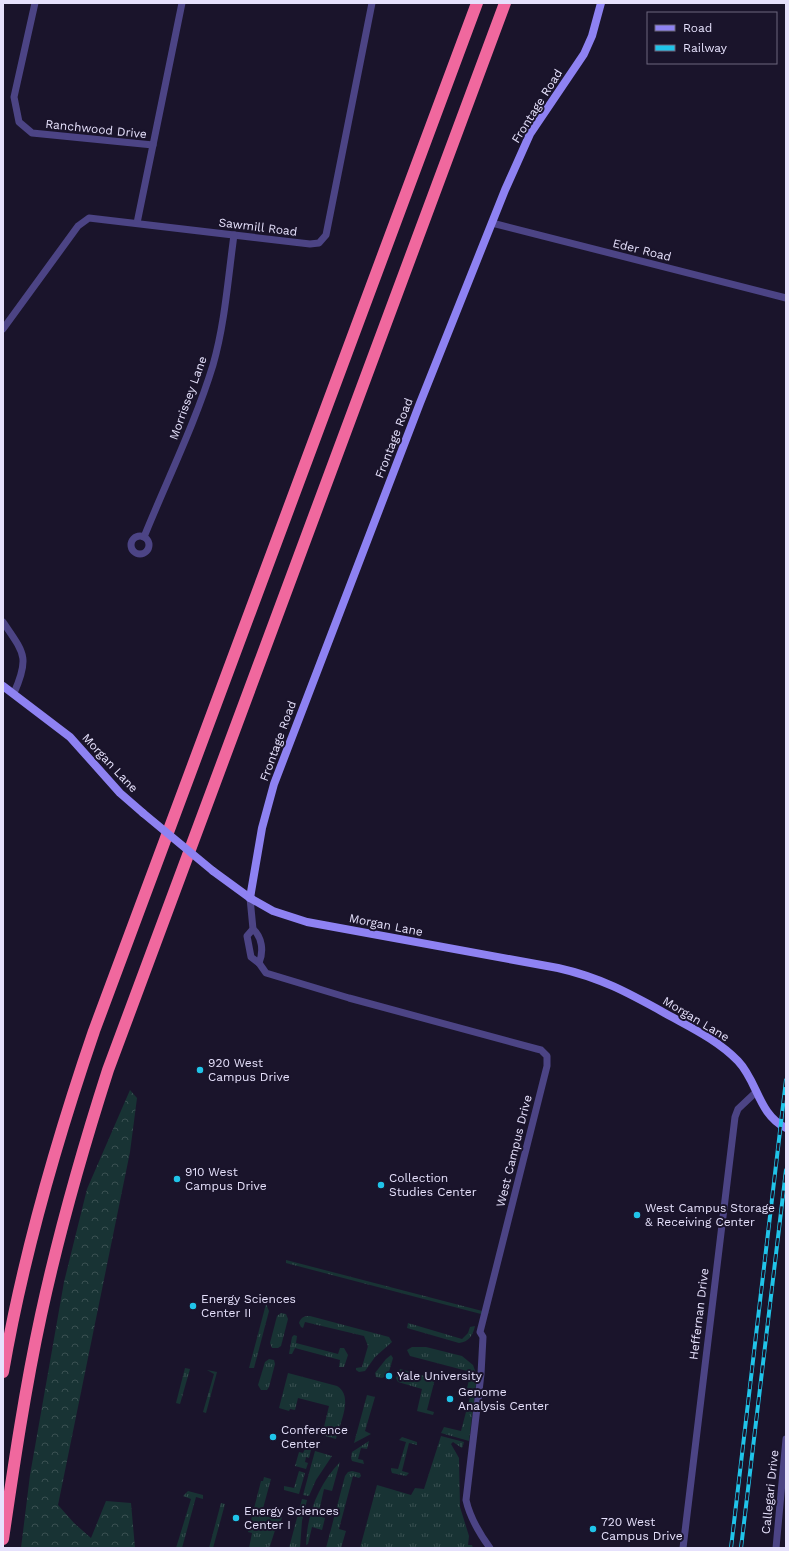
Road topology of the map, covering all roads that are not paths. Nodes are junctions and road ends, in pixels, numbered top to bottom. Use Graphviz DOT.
graph roads {
  1 [pos="35,3"];
  2 [pos="182,3"];
  3 [pos="372,3"];
  4 [pos="477,3"];
  5 [pos="505,3"];
  6 [pos="601,3"];
  7 [pos="153,145"];
  8 [pos="137,223"];
  9 [pos="492,223"];
  10 [pos="234,236"];
  11 [pos="786,298"];
  12 [pos="3,329"];
  13 [pos="144,537"];
  14 [pos="3,622"];
  15 [pos="3,686"];
  16 [pos="14,693"];
  17 [pos="250,898"];
  18 [pos="253,929"];
  19 [pos="258,963"];
  20 [pos="756,1092"];
  21 [pos="786,1128"];
  22 [pos="3,1372"];
  23 [pos="786,1439"];
  24 [pos="3,1540"];
  25 [pos="490,1548"];
  26 [pos="682,1548"];
  27 [pos="776,1548"];
  1 -- 7 [label="street, Ranchwood Drive"];
  2 -- 7 [label="street, Ranchwood Drive"];
  3 -- 10 [label="street, Sawmill Road"];
  4 -- 22 [label="highway"];
  5 -- 24 [label="highway"];
  6 -- 9 [label="street, Frontage Road"];
  7 -- 8 [label="street, Ranchwood Drive"];
  8 -- 10 [label="street, Sawmill Road"];
  8 -- 12 [label="street, Sawmill Road"];
  9 -- 11 [label="street, Eder Road"];
  9 -- 17 [label="street, Frontage Road"];
  10 -- 13 [label="street, Morrissey Lane"];
  14 -- 16 [label="street"];
  15 -- 16 [label="street, Morgan Lane"];
  16 -- 17 [label="street, Morgan Lane, bridge"];
  17 -- 18 [label="street, West Campus Drive"];
  17 -- 20 [label="street, Morgan Lane"];
  18 -- 19 [label="street, West Campus Drive"];
  18 -- 19 [label="street, West Campus Drive"];
  19 -- 25 [label="street, West Campus Drive"];
  20 -- 21 [label="street, Morgan Lane"];
  20 -- 26 [label="street, Heffernan Drive"];
  23 -- 27 [label="street, Callegari Drive"];
}
